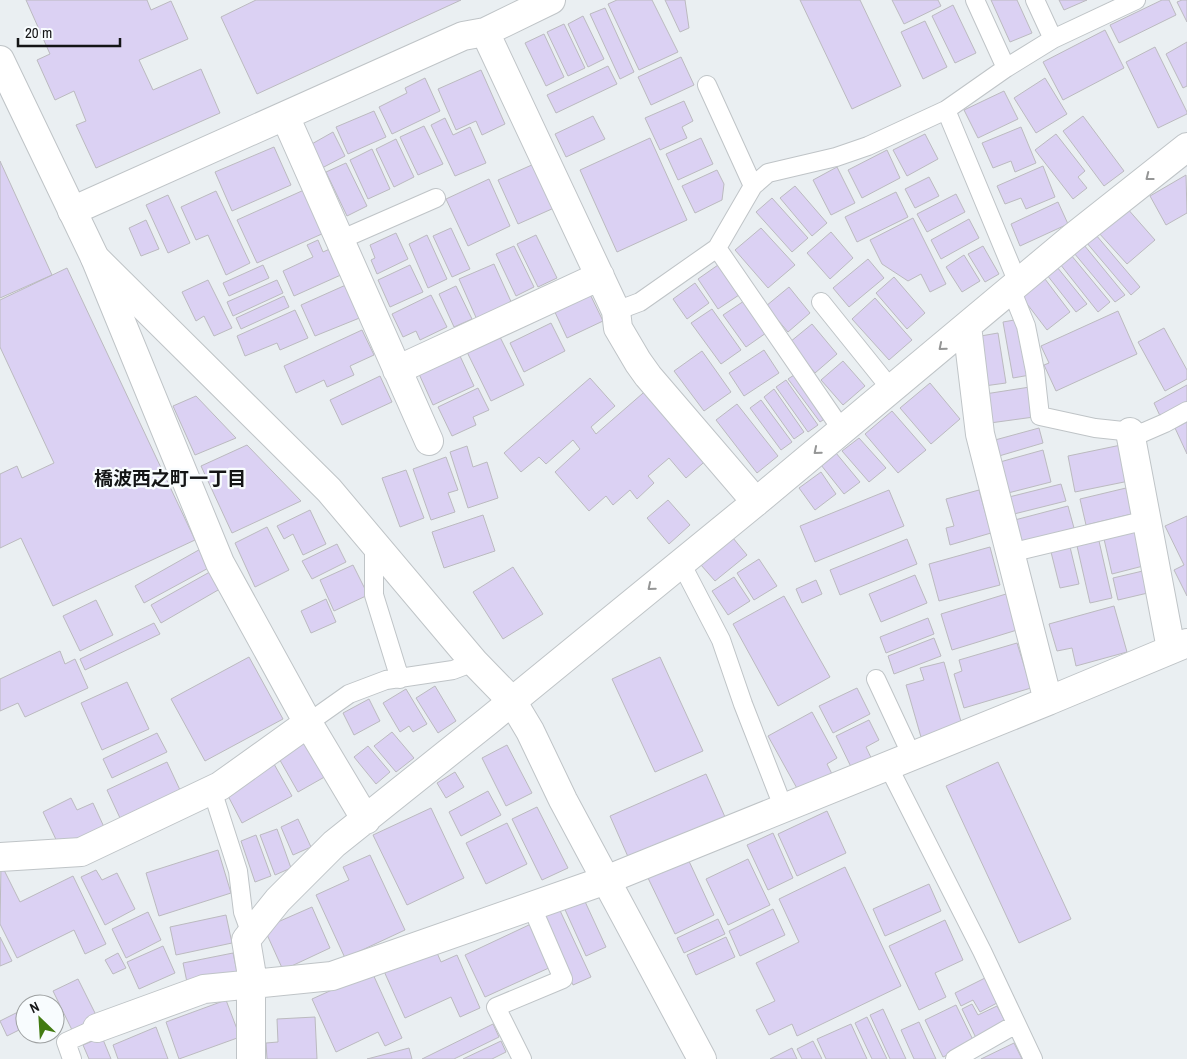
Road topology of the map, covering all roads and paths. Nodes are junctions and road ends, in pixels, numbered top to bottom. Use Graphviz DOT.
graph roads {
  1 [pos="551,0"];
  2 [pos="975,0"];
  3 [pos="1035,0"];
  4 [pos="1136,0"];
  5 [pos="485,32"];
  6 [pos="1053,39"];
  7 [pos="0,60"];
  8 [pos="1006,68"];
  9 [pos="707,85"];
  10 [pos="946,110"];
  11 [pos="285,116"];
  12 [pos="1187,147"];
  13 [pos="753,186"];
  14 [pos="436,198"];
  15 [pos="72,211"];
  16 [pos="340,240"];
  17 [pos="717,248"];
  18 [pos="95,258"];
  19 [pos="600,276"];
  20 [pos="1015,286"];
  21 [pos="821,302"];
  22 [pos="616,311"];
  23 [pos="967,326"];
  24 [pos="398,370"];
  25 [pos="891,389"];
  26 [pos="1187,411"];
  27 [pos="842,430"];
  28 [pos="1130,432"];
  29 [pos="429,441"];
  30 [pos="756,502"];
  31 [pos="1147,520"];
  32 [pos="374,543"];
  33 [pos="1010,553"];
  34 [pos="681,563"];
  35 [pos="1179,646"];
  36 [pos="474,662"];
  37 [pos="400,679"];
  38 [pos="876,679"];
  39 [pos="512,701"];
  40 [pos="1048,701"];
  41 [pos="308,723"];
  42 [pos="900,761"];
  43 [pos="212,790"];
  44 [pos="784,809"];
  45 [pos="366,820"];
  46 [pos="0,857"];
  47 [pos="606,880"];
  48 [pos="531,905"];
  49 [pos="251,934"];
  50 [pos="251,985"];
  51 [pos="1016,1024"];
  52 [pos="97,1028"];
  53 [pos="72,1059"];
  54 [pos="251,1059"];
  55 [pos="522,1059"];
  56 [pos="702,1059"];
  57 [pos="955,1059"];
  58 [pos="1032,1059"];
  1 -- 5 [label="street"];
  2 -- 8 [label="lane"];
  3 -- 6 [label="lane"];
  4 -- 6 [label="lane"];
  5 -- 11 [label="street"];
  5 -- 19 [label="street"];
  6 -- 8 [label="lane"];
  7 -- 15 [label="street"];
  8 -- 10 [label="lane"];
  9 -- 13 [label="lane"];
  10 -- 13 [label="lane"];
  10 -- 20 [label="lane"];
  11 -- 15 [label="street"];
  11 -- 16 [label="street"];
  12 -- 20 [label="street, one-way"];
  13 -- 17 [label="lane"];
  14 -- 16 [label="lane"];
  15 -- 18 [label="street"];
  16 -- 24 [label="street"];
  17 -- 22 [label="lane"];
  17 -- 27 [label="lane"];
  18 -- 32 [label="street"];
  18 -- 41 [label="street"];
  19 -- 22 [label="street"];
  19 -- 24 [label="street"];
  20 -- 23 [label="street"];
  20 -- 28 [label="lane"];
  21 -- 25 [label="lane"];
  22 -- 30 [label="street"];
  23 -- 25 [label="street, one-way"];
  23 -- 33 [label="street"];
  24 -- 29 [label="street"];
  25 -- 27 [label="street"];
  26 -- 28 [label="lane"];
  27 -- 30 [label="street, one-way"];
  28 -- 31 [label="street"];
  30 -- 34 [label="street"];
  31 -- 33 [label="lane"];
  31 -- 35 [label="street"];
  32 -- 36 [label="street"];
  32 -- 37 [label="lane"];
  33 -- 40 [label="street"];
  34 -- 39 [label="street, one-way"];
  34 -- 44 [label="lane"];
  35 -- 40 [label="street"];
  36 -- 37 [label="lane"];
  36 -- 39 [label="street"];
  37 -- 41 [label="lane"];
  38 -- 42 [label="lane"];
  39 -- 45 [label="street"];
  39 -- 47 [label="street"];
  40 -- 42 [label="street"];
  41 -- 43 [label="street"];
  41 -- 45 [label="street"];
  42 -- 44 [label="street"];
  42 -- 51 [label="lane"];
  43 -- 46 [label="street"];
  43 -- 49 [label="lane"];
  44 -- 47 [label="street"];
  45 -- 49 [label="street"];
  47 -- 48 [label="street"];
  47 -- 56 [label="street"];
  48 -- 50 [label="street"];
  48 -- 55 [label="lane"];
  49 -- 50 [label="street"];
  50 -- 52 [label="street"];
  50 -- 54 [label="street"];
  51 -- 57 [label="lane"];
  51 -- 58 [label="lane"];
  52 -- 53 [label="lane"];
}
